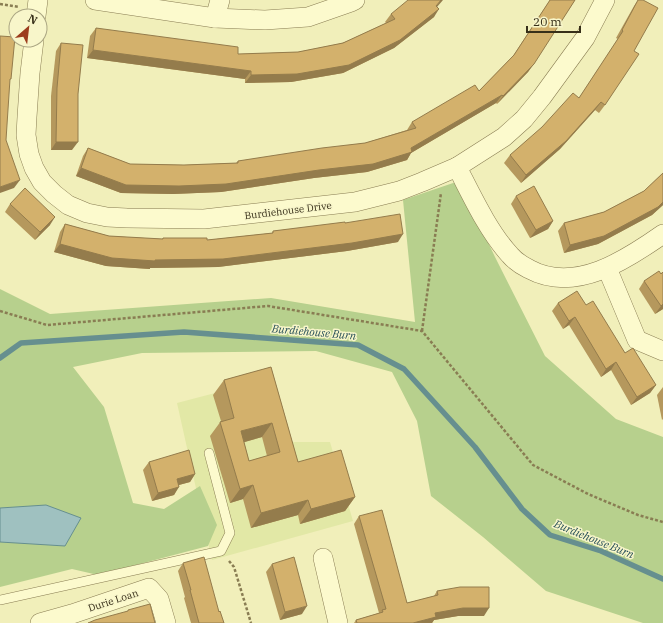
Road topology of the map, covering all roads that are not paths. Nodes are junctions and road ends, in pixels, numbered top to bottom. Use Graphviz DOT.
graph roads {
  1 [pos="95,0"];
  2 [pos="355,0"];
  3 [pos="605,0"];
  4 [pos="217,9"];
  5 [pos="33,48"];
  6 [pos="450,170"];
  7 [pos="663,234"];
  8 [pos="607,268"];
  9 [pos="663,351"];
  10 [pos="209,453"];
  11 [pos="323,558"];
  12 [pos="0,600"];
  13 [pos="40,623"];
  14 [pos="166,623"];
  15 [pos="338,623"];
  1 -- 4 [label="street"];
  2 -- 4 [label="street"];
  3 -- 6 [label="street, Burdiehouse Drive"];
  5 -- 6 [label="street, Burdiehouse Drive"];
  6 -- 8 [label="street"];
  7 -- 8 [label="street"];
  8 -- 9 [label="street"];
  10 -- 12 [label="lane"];
  11 -- 15 [label="street"];
  13 -- 14 [label="street, Durie Loan"];
}
